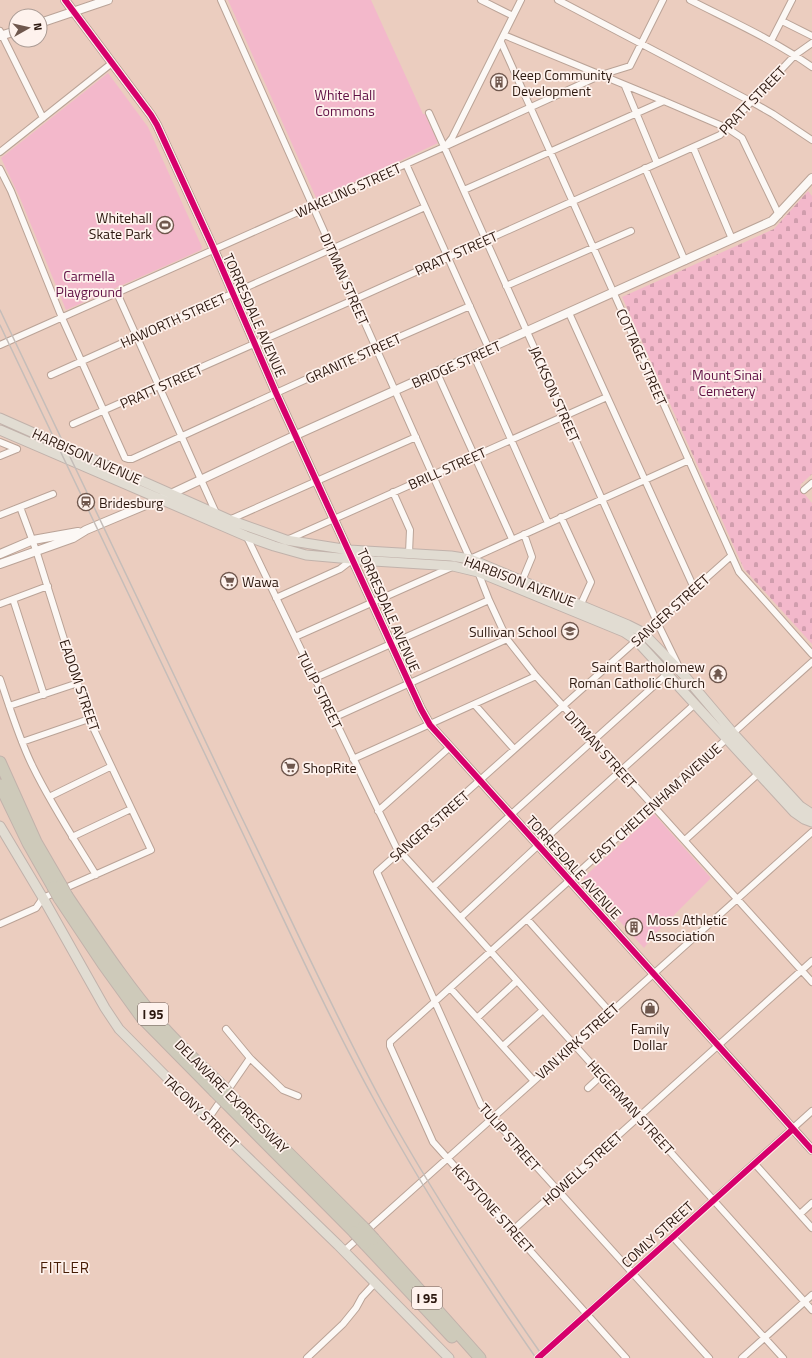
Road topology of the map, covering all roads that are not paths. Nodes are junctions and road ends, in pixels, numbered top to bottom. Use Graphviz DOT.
graph roads {
  1 [pos="65,0"];
  2 [pos="108,0"];
  3 [pos="221,0"];
  4 [pos="481,0"];
  5 [pos="521,0"];
  6 [pos="558,0"];
  7 [pos="664,0"];
  8 [pos="690,0"];
  9 [pos="792,0"];
  10 [pos="73,12"];
  11 [pos="513,16"];
  12 [pos="48,20"];
  13 [pos="782,21"];
  14 [pos="1,34"];
  15 [pos="504,35"];
  16 [pos="812,36"];
  17 [pos="771,41"];
  18 [pos="501,42"];
  19 [pos="812,42"];
  20 [pos="642,44"];
  21 [pos="795,55"];
  22 [pos="112,63"];
  23 [pos="812,67"];
  24 [pos="601,75"];
  25 [pos="625,86"];
  26 [pos="664,101"];
  27 [pos="752,102"];
  28 [pos="530,109"];
  29 [pos="429,113"];
  30 [pos="636,113"];
  31 [pos="43,118"];
  32 [pos="727,128"];
  33 [pos="812,140"];
  34 [pos="444,147"];
  35 [pos="693,147"];
  36 [pos="549,151"];
  37 [pos="0,152"];
  38 [pos="658,163"];
  39 [pos="406,164"];
  40 [pos="645,168"];
  41 [pos="0,169"];
  42 [pos="812,178"];
  43 [pos="464,190"];
  44 [pos="572,202"];
  45 [pos="312,205"];
  46 [pos="425,207"];
  47 [pos="779,215"];
  48 [pos="631,231"];
  49 [pos="732,239"];
  50 [pos="486,240"];
  51 [pos="592,247"];
  52 [pos="214,250"];
  53 [pos="332,250"];
  54 [pos="448,257"];
  55 [pos="685,261"];
  56 [pos="506,286"];
  57 [pos="118,293"];
  58 [pos="233,293"];
  59 [pos="614,293"];
  60 [pos="354,300"];
  61 [pos="470,306"];
  62 [pos="569,313"];
  63 [pos="62,318"];
  64 [pos="527,332"];
  65 [pos="137,336"];
  66 [pos="255,344"];
  67 [pos="0,345"];
  68 [pos="376,347"];
  69 [pos="490,349"];
  70 [pos="474,356"];
  71 [pos="81,362"];
  72 [pos="437,372"];
  73 [pos="52,375"];
  74 [pos="159,387"];
  75 [pos="395,392"];
  76 [pos="276,393"];
  77 [pos="607,397"];
  78 [pos="104,411"];
  79 [pos="565,415"];
  80 [pos="0,418"];
  81 [pos="73,424"];
  82 [pos="0,430"];
  83 [pos="296,435"];
  84 [pos="182,437"];
  85 [pos="416,437"];
  86 [pos="511,440"];
  87 [pos="0,442"];
  88 [pos="0,456"];
  89 [pos="475,456"];
  90 [pos="689,460"];
  91 [pos="433,474"];
  92 [pos="200,479"];
  93 [pos="645,480"];
  94 [pos="317,481"];
  95 [pos="812,483"];
  96 [pos="804,490"];
  97 [pos="393,492"];
  98 [pos="53,494"];
  99 [pos="170,494"];
  100 [pos="160,499"];
  101 [pos="602,499"];
  102 [pos="20,507"];
  103 [pos="216,513"];
  104 [pos="0,515"];
  105 [pos="562,517"];
  106 [pos="335,519"];
  107 [pos="230,520"];
  108 [pos="548,523"];
  109 [pos="221,524"];
  110 [pos="86,530"];
  111 [pos="247,531"];
  112 [pos="524,534"];
  113 [pos="512,539"];
  114 [pos="32,540"];
  115 [pos="286,540"];
  116 [pos="36,550"];
  117 [pos="349,550"];
  118 [pos="409,553"];
  119 [pos="0,554"];
  120 [pos="455,556"];
  121 [pos="731,556"];
  122 [pos="353,559"];
  123 [pos="470,559"];
  124 [pos="0,564"];
  125 [pos="453,566"];
  126 [pos="478,572"];
  127 [pos="522,581"];
  128 [pos="48,586"];
  129 [pos="694,588"];
  130 [pos="276,598"];
  131 [pos="13,599"];
  132 [pos="489,600"];
  133 [pos="372,603"];
  134 [pos="0,604"];
  135 [pos="580,604"];
  136 [pos="657,622"];
  137 [pos="644,633"];
  138 [pos="295,637"];
  139 [pos="507,639"];
  140 [pos="636,640"];
  141 [pos="391,644"];
  142 [pos="812,654"];
  143 [pos="812,662"];
  144 [pos="667,674"];
  145 [pos="683,674"];
  146 [pos="536,676"];
  147 [pos="315,678"];
  148 [pos="0,679"];
  149 [pos="78,683"];
  150 [pos="409,684"];
  151 [pos="44,695"];
  152 [pos="475,704"];
  153 [pos="695,704"];
  154 [pos="9,706"];
  155 [pos="562,706"];
  156 [pos="333,718"];
  157 [pos="89,719"];
  158 [pos="430,724"];
  159 [pos="730,736"];
  160 [pos="594,739"];
  161 [pos="22,742"];
  162 [pos="450,747"];
  163 [pos="514,749"];
  164 [pos="353,759"];
  165 [pos="0,762"];
  166 [pos="110,766"];
  167 [pos="622,770"];
  168 [pos="759,773"];
  169 [pos="480,781"];
  170 [pos="0,785"];
  171 [pos="49,797"];
  172 [pos="653,805"];
  173 [pos="131,809"];
  174 [pos="378,811"];
  175 [pos="812,814"];
  176 [pos="511,815"];
  177 [pos="812,822"];
  178 [pos="1,832"];
  179 [pos="812,832"];
  180 [pos="72,837"];
  181 [pos="685,840"];
  182 [pos="538,846"];
  183 [pos="400,852"];
  184 [pos="377,872"];
  185 [pos="96,874"];
  186 [pos="570,880"];
  187 [pos="57,886"];
  188 [pos="433,887"];
  189 [pos="43,898"];
  190 [pos="737,898"];
  191 [pos="461,917"];
  192 [pos="527,918"];
  193 [pos="0,924"];
  194 [pos="491,951"];
  195 [pos="812,961"];
  196 [pos="802,970"];
  197 [pos="653,973"];
  198 [pos="518,981"];
  199 [pos="812,982"];
  200 [pos="450,988"];
  201 [pos="435,1001"];
  202 [pos="543,1010"];
  203 [pos="610,1012"];
  204 [pos="477,1018"];
  205 [pos="226,1028"];
  206 [pos="391,1041"];
  207 [pos="574,1044"];
  208 [pos="503,1046"];
  209 [pos="718,1046"];
  210 [pos="250,1058"];
  211 [pos="602,1075"];
  212 [pos="533,1080"];
  213 [pos="588,1088"];
  214 [pos="298,1096"];
  215 [pos="812,1111"];
  216 [pos="639,1117"];
  217 [pos="493,1118"];
  218 [pos="208,1119"];
  219 [pos="793,1129"];
  220 [pos="812,1150"];
  221 [pos="448,1158"];
  222 [pos="755,1164"];
  223 [pos="557,1190"];
  224 [pos="714,1200"];
  225 [pos="812,1203"];
  226 [pos="800,1214"];
  227 [pos="812,1228"];
  228 [pos="513,1230"];
  229 [pos="673,1237"];
  230 [pos="369,1241"];
  231 [pos="344,1251"];
  232 [pos="632,1273"];
  233 [pos="375,1283"];
  234 [pos="812,1295"];
  235 [pos="805,1301"];
  236 [pos="812,1310"];
  237 [pos="587,1314"];
  238 [pos="765,1337"];
  239 [pos="307,1358"];
  240 [pos="449,1358"];
  241 [pos="471,1358"];
  242 [pos="480,1358"];
  243 [pos="538,1358"];
  244 [pos="626,1358"];
  245 [pos="709,1358"];
  246 [pos="742,1358"];
  247 [pos="783,1358"];
  1 -- 10 [label="main road, TORRESDALE AVENUE"];
  2 -- 10 [label="main road"];
  3 -- 45 [label="street, DITMAN STREET"];
  4 -- 11 [label="street"];
  5 -- 11 [label="street"];
  6 -- 20 [label="street"];
  7 -- 20 [label="street, WAKELING STREET"];
  8 -- 17 [label="street"];
  9 -- 13 [label="street"];
  10 -- 12 [label="main road"];
  10 -- 22 [label="main road, TORRESDALE AVENUE"];
  11 -- 15 [label="street"];
  13 -- 16 [label="street"];
  13 -- 17 [label="street"];
  14 -- 31 [label="street"];
  15 -- 18 [label="street"];
  15 -- 24 [label="street"];
  17 -- 21 [label="street"];
  18 -- 28 [label="street, COTTAGE STREET"];
  18 -- 34 [label="street"];
  19 -- 21 [label="street, PRATT STREET"];
  20 -- 24 [label="street, WAKELING STREET"];
  20 -- 27 [label="street"];
  21 -- 23 [label="street"];
  21 -- 27 [label="street, PRATT STREET"];
  22 -- 31 [label="street"];
  22 -- 52 [label="main road, TORRESDALE AVENUE"];
  24 -- 25 [label="street"];
  24 -- 28 [label="street, WAKELING STREET"];
  25 -- 26 [label="street"];
  25 -- 30 [label="street"];
  26 -- 30 [label="street"];
  26 -- 32 [label="street"];
  27 -- 32 [label="street, PRATT STREET"];
  27 -- 33 [label="street"];
  28 -- 34 [label="street, WAKELING STREET"];
  28 -- 36 [label="street, COTTAGE STREET"];
  29 -- 34 [label="street, JACKSON STREET"];
  30 -- 36 [label="street"];
  30 -- 38 [label="street"];
  31 -- 37 [label="street"];
  32 -- 35 [label="street, PRATT STREET"];
  32 -- 47 [label="street"];
  34 -- 39 [label="street, WAKELING STREET"];
  34 -- 43 [label="street, JACKSON STREET"];
  35 -- 38 [label="street, PRATT STREET"];
  35 -- 49 [label="street"];
  36 -- 43 [label="street"];
  36 -- 44 [label="street, COTTAGE STREET"];
  38 -- 40 [label="street, PRATT STREET"];
  39 -- 45 [label="street, WAKELING STREET"];
  39 -- 46 [label="street"];
  40 -- 44 [label="street, PRATT STREET"];
  40 -- 55 [label="street"];
  41 -- 63 [label="street"];
  42 -- 47 [label="main road, BRIDGE STREET"];
  43 -- 50 [label="street, JACKSON STREET"];
  44 -- 50 [label="street, PRATT STREET"];
  44 -- 51 [label="street, COTTAGE STREET"];
  45 -- 52 [label="street, WAKELING STREET"];
  45 -- 53 [label="street, DITMAN STREET"];
  46 -- 53 [label="street, HAWORTH STREET"];
  46 -- 54 [label="street"];
  47 -- 49 [label="main road, BRIDGE STREET"];
  48 -- 51 [label="street"];
  49 -- 55 [label="main road, BRIDGE STREET"];
  50 -- 54 [label="street, PRATT STREET"];
  50 -- 56 [label="street, JACKSON STREET"];
  51 -- 56 [label="street"];
  51 -- 59 [label="street, COTTAGE STREET"];
  52 -- 57 [label="street, WAKELING STREET"];
  52 -- 58 [label="main road, TORRESDALE AVENUE"];
  53 -- 58 [label="street, HAWORTH STREET"];
  53 -- 60 [label="street, DITMAN STREET"];
  54 -- 60 [label="street, PRATT STREET"];
  54 -- 61 [label="street"];
  55 -- 59 [label="main road, BRIDGE STREET"];
  56 -- 64 [label="street, JACKSON STREET"];
  57 -- 63 [label="street, WAKELING STREET"];
  57 -- 65 [label="street"];
  58 -- 65 [label="street, HAWORTH STREET"];
  58 -- 66 [label="main road, TORRESDALE AVENUE"];
  59 -- 62 [label="main road, BRIDGE STREET"];
  59 -- 90 [label="street, COTTAGE STREET"];
  60 -- 66 [label="street, PRATT STREET"];
  60 -- 68 [label="street, DITMAN STREET"];
  61 -- 68 [label="street, GRANITE STREET"];
  61 -- 69 [label="street"];
  62 -- 64 [label="main road, BRIDGE STREET"];
  62 -- 77 [label="street"];
  63 -- 67 [label="street, WAKELING STREET"];
  63 -- 71 [label="street"];
  64 -- 69 [label="main road, BRIDGE STREET"];
  64 -- 79 [label="street, JACKSON STREET"];
  65 -- 71 [label="street, HAWORTH STREET"];
  65 -- 74 [label="street"];
  66 -- 74 [label="street, PRATT STREET"];
  66 -- 76 [label="main road, TORRESDALE AVENUE"];
  68 -- 75 [label="street, DITMAN STREET"];
  68 -- 76 [label="street, GRANITE STREET"];
  69 -- 70 [label="main road, BRIDGE STREET"];
  70 -- 72 [label="main road, BRIDGE STREET"];
  70 -- 86 [label="street"];
  71 -- 73 [label="street, HAWORTH STREET"];
  71 -- 78 [label="street"];
  72 -- 75 [label="main road, BRIDGE STREET"];
  72 -- 89 [label="street"];
  74 -- 78 [label="street, PRATT STREET"];
  74 -- 84 [label="street"];
  75 -- 83 [label="main road, BRIDGE STREET"];
  75 -- 85 [label="street, DITMAN STREET"];
  76 -- 83 [label="main road, TORRESDALE AVENUE"];
  76 -- 84 [label="street, GRANITE STREET"];
  77 -- 79 [label="street, BRILL STREET"];
  77 -- 93 [label="street"];
  78 -- 81 [label="street, PRATT STREET"];
  78 -- 84 [label="street, GRANITE STREET"];
  79 -- 86 [label="street, BRILL STREET"];
  79 -- 101 [label="street, JACKSON STREET"];
  80 -- 99 [label="main road, HARBISON AVENUE"];
  82 -- 100 [label="main road, HARBISON AVENUE"];
  83 -- 92 [label="main road, BRIDGE STREET"];
  83 -- 94 [label="main road, TORRESDALE AVENUE"];
  84 -- 92 [label="street"];
  85 -- 91 [label="street, DITMAN STREET"];
  85 -- 94 [label="street"];
  86 -- 89 [label="street, BRILL STREET"];
  86 -- 108 [label="street"];
  87 -- 88 [label="street"];
  89 -- 91 [label="street, BRILL STREET"];
  89 -- 113 [label="street"];
  90 -- 93 [label="street"];
  90 -- 121 [label="street, COTTAGE STREET"];
  91 -- 97 [label="street, BRILL STREET"];
  91 -- 123 [label="street, DITMAN STREET"];
  92 -- 99 [label="main road, BRIDGE STREET"];
  92 -- 103 [label="street"];
  93 -- 101 [label="street"];
  93 -- 129 [label="street"];
  94 -- 106 [label="main road, TORRESDALE AVENUE"];
  94 -- 107 [label="street"];
  95 -- 96 [label="street"];
  97 -- 106 [label="street, BRILL STREET"];
  97 -- 118 [label="street"];
  98 -- 102 [label="street"];
  99 -- 100 [label="main road, BRIDGE STREET"];
  99 -- 103 [label="main road, HARBISON AVENUE"];
  100 -- 109 [label="main road, HARBISON AVENUE"];
  100 -- 110 [label="main road, BRIDGE STREET"];
  101 -- 105 [label="street"];
  101 -- 136 [label="street, JACKSON STREET"];
  102 -- 104 [label="street"];
  102 -- 114 [label="street, EADOM STREET"];
  103 -- 107 [label="main road, HARBISON AVENUE"];
  105 -- 108 [label="street"];
  105 -- 135 [label="street"];
  106 -- 115 [label="street, BRILL STREET"];
  106 -- 117 [label="main road, TORRESDALE AVENUE"];
  107 -- 109 [label="street"];
  107 -- 111 [label="main road, HARBISON AVENUE"];
  108 -- 112 [label="street"];
  109 -- 111 [label="main road, HARBISON AVENUE"];
  110 -- 114 [label="main road, BRIDGE STREET"];
  110 -- 116 [label="main road, BRIDGE STREET"];
  111 -- 115 [label="main road, HARBISON AVENUE"];
  111 -- 122 [label="main road, HARBISON AVENUE"];
  111 -- 130 [label="street, TULIP STREET"];
  112 -- 113 [label="street"];
  112 -- 127 [label="street"];
  113 -- 123 [label="street"];
  114 -- 116 [label="street, EADOM STREET"];
  114 -- 119 [label="main road, BRIDGE STREET"];
  115 -- 117 [label="main road, HARBISON AVENUE"];
  116 -- 124 [label="main road, BRIDGE STREET"];
  116 -- 128 [label="street, EADOM STREET"];
  117 -- 118 [label="main road, HARBISON AVENUE"];
  117 -- 122 [label="main road, TORRESDALE AVENUE"];
  118 -- 120 [label="main road, HARBISON AVENUE"];
  120 -- 123 [label="main road, HARBISON AVENUE"];
  120 -- 125 [label="main road"];
  121 -- 129 [label="street, SANGER STREET"];
  121 -- 142 [label="street, COTTAGE STREET"];
  122 -- 125 [label="main road, HARBISON AVENUE"];
  122 -- 130 [label="street"];
  122 -- 133 [label="main road, TORRESDALE AVENUE"];
  123 -- 126 [label="main road"];
  123 -- 127 [label="main road, HARBISON AVENUE"];
  125 -- 126 [label="main road, HARBISON AVENUE"];
  125 -- 133 [label="street"];
  126 -- 132 [label="street, DITMAN STREET"];
  126 -- 140 [label="main road, HARBISON AVENUE"];
  127 -- 135 [label="main road, HARBISON AVENUE"];
  128 -- 131 [label="street"];
  128 -- 149 [label="street, EADOM STREET"];
  129 -- 136 [label="street, SANGER STREET"];
  130 -- 138 [label="street, TULIP STREET"];
  131 -- 134 [label="street"];
  131 -- 151 [label="street"];
  132 -- 139 [label="street, DITMAN STREET"];
  132 -- 141 [label="street"];
  133 -- 138 [label="street"];
  133 -- 141 [label="main road, TORRESDALE AVENUE"];
  135 -- 137 [label="main road, HARBISON AVENUE"];
  136 -- 137 [label="street, SANGER STREET"];
  136 -- 145 [label="street, JACKSON STREET"];
  137 -- 140 [label="street, SANGER STREET"];
  137 -- 145 [label="main road, HARBISON AVENUE"];
  138 -- 147 [label="street, TULIP STREET"];
  139 -- 146 [label="street, DITMAN STREET"];
  139 -- 150 [label="street"];
  140 -- 144 [label="main road, HARBISON AVENUE"];
  140 -- 155 [label="street, SANGER STREET"];
  141 -- 147 [label="street"];
  141 -- 150 [label="main road, TORRESDALE AVENUE"];
  143 -- 159 [label="street, EAST CHELTENHAM AVENUE"];
  144 -- 153 [label="main road, HARBISON AVENUE"];
  144 -- 160 [label="street"];
  145 -- 159 [label="main road, HARBISON AVENUE"];
  146 -- 152 [label="street"];
  146 -- 155 [label="street, DITMAN STREET"];
  147 -- 156 [label="street, TULIP STREET"];
  148 -- 154 [label="street"];
  149 -- 151 [label="street"];
  149 -- 157 [label="street, EADOM STREET"];
  150 -- 156 [label="street"];
  150 -- 158 [label="main road, TORRESDALE AVENUE"];
  151 -- 154 [label="street"];
  152 -- 158 [label="street"];
  152 -- 163 [label="street"];
  153 -- 159 [label="main road, HARBISON AVENUE"];
  153 -- 167 [label="street"];
  154 -- 161 [label="street"];
  155 -- 160 [label="street, DITMAN STREET"];
  155 -- 163 [label="street, SANGER STREET"];
  156 -- 164 [label="street, TULIP STREET"];
  157 -- 161 [label="street"];
  157 -- 166 [label="street, EADOM STREET"];
  158 -- 162 [label="main road, TORRESDALE AVENUE"];
  158 -- 164 [label="street"];
  159 -- 168 [label="main road, HARBISON AVENUE"];
  159 -- 172 [label="street, EAST CHELTENHAM AVENUE"];
  159 -- 175 [label="main road, HARBISON AVENUE"];
  160 -- 167 [label="street, DITMAN STREET"];
  160 -- 176 [label="street"];
  161 -- 171 [label="street"];
  162 -- 169 [label="main road, TORRESDALE AVENUE"];
  162 -- 174 [label="street"];
  163 -- 169 [label="street, SANGER STREET"];
  164 -- 174 [label="street, TULIP STREET"];
  165 -- 187 [label="highway, DELAWARE EXPRESSWAY / I 95"];
  166 -- 171 [label="street"];
  166 -- 173 [label="street, EADOM STREET"];
  167 -- 172 [label="street, DITMAN STREET"];
  167 -- 182 [label="street"];
  168 -- 177 [label="main road, HARBISON AVENUE"];
  168 -- 181 [label="street"];
  169 -- 176 [label="main road, TORRESDALE AVENUE"];
  169 -- 183 [label="street, SANGER STREET"];
  170 -- 187 [label="highway, DELAWARE EXPRESSWAY / I 95"];
  171 -- 180 [label="street"];
  172 -- 181 [label="street, DITMAN STREET"];
  172 -- 186 [label="street, EAST CHELTENHAM AVENUE"];
  173 -- 180 [label="street"];
  173 -- 185 [label="street, EADOM STREET"];
  174 -- 183 [label="street, TULIP STREET"];
  176 -- 182 [label="main road, TORRESDALE AVENUE"];
  176 -- 188 [label="street"];
  178 -- 189 [label="main road, TACONY STREET"];
  179 -- 190 [label="street, VAN KIRK STREET"];
  180 -- 185 [label="street"];
  181 -- 190 [label="street, DITMAN STREET"];
  182 -- 186 [label="main road, TORRESDALE AVENUE"];
  182 -- 191 [label="street"];
  183 -- 184 [label="street, SANGER STREET"];
  183 -- 188 [label="street, HEGERMAN STREET"];
  184 -- 201 [label="street, TULIP STREET"];
  185 -- 189 [label="street"];
  186 -- 192 [label="street, EAST CHELTENHAM AVENUE"];
  186 -- 197 [label="main road, TORRESDALE AVENUE"];
  187 -- 230 [label="highway, DELAWARE EXPRESSWAY / I 95, bridge"];
  188 -- 191 [label="street, HEGERMAN STREET"];
  189 -- 193 [label="street"];
  189 -- 218 [label="main road, TACONY STREET"];
  190 -- 196 [label="street, DITMAN STREET"];
  190 -- 197 [label="street, VAN KIRK STREET"];
  191 -- 194 [label="street, HEGERMAN STREET"];
  192 -- 194 [label="street, EAST CHELTENHAM AVENUE"];
  192 -- 203 [label="street"];
  194 -- 198 [label="street, HEGERMAN STREET"];
  194 -- 200 [label="street, EAST CHELTENHAM AVENUE"];
  195 -- 196 [label="street, HOWELL STREET"];
  196 -- 199 [label="street, DITMAN STREET"];
  196 -- 209 [label="street, HOWELL STREET"];
  197 -- 203 [label="street, VAN KIRK STREET"];
  197 -- 209 [label="main road, TORRESDALE AVENUE"];
  198 -- 202 [label="street, HEGERMAN STREET"];
  198 -- 204 [label="street"];
  200 -- 201 [label="street, EAST CHELTENHAM AVENUE"];
  200 -- 204 [label="street"];
  201 -- 206 [label="street, EAST CHELTENHAM AVENUE"];
  201 -- 217 [label="street, TULIP STREET"];
  202 -- 207 [label="street, HEGERMAN STREET"];
  202 -- 208 [label="street"];
  203 -- 207 [label="street, VAN KIRK STREET"];
  204 -- 208 [label="street"];
  205 -- 210 [label="street"];
  206 -- 221 [label="street, KEYSTONE STREET"];
  207 -- 211 [label="street, HEGERMAN STREET"];
  207 -- 212 [label="street, VAN KIRK STREET"];
  208 -- 212 [label="street"];
  209 -- 216 [label="street, HOWELL STREET"];
  209 -- 219 [label="main road, TORRESDALE AVENUE"];
  210 -- 214 [label="street"];
  210 -- 218 [label="street"];
  211 -- 213 [label="street"];
  211 -- 216 [label="street, HEGERMAN STREET"];
  212 -- 217 [label="street, VAN KIRK STREET"];
  215 -- 219 [label="street, COMLY STREET"];
  216 -- 223 [label="street, HOWELL STREET"];
  216 -- 224 [label="street, HEGERMAN STREET"];
  217 -- 221 [label="street, VAN KIRK STREET"];
  217 -- 223 [label="street, TULIP STREET"];
  218 -- 231 [label="main road, TACONY STREET"];
  219 -- 220 [label="main road, TORRESDALE AVENUE"];
  219 -- 222 [label="street, COMLY STREET"];
  221 -- 228 [label="street, KEYSTONE STREET"];
  221 -- 231 [label="street, VAN KIRK STREET"];
  222 -- 224 [label="street, COMLY STREET"];
  222 -- 226 [label="street"];
  223 -- 228 [label="street, HOWELL STREET"];
  223 -- 232 [label="street, TULIP STREET"];
  224 -- 229 [label="street, COMLY STREET"];
  224 -- 235 [label="street, HEGERMAN STREET"];
  225 -- 226 [label="street"];
  226 -- 227 [label="street"];
  228 -- 237 [label="street, KEYSTONE STREET"];
  229 -- 232 [label="street, COMLY STREET"];
  229 -- 238 [label="street"];
  230 -- 241 [label="highway, DELAWARE EXPRESSWAY / I 95"];
  230 -- 242 [label="highway, DELAWARE EXPRESSWAY / I 95"];
  231 -- 233 [label="main road, TACONY STREET"];
  232 -- 237 [label="street, COMLY STREET"];
  232 -- 245 [label="street, TULIP STREET"];
  233 -- 239 [label="street"];
  233 -- 240 [label="main road, TACONY STREET"];
  234 -- 235 [label="street"];
  235 -- 236 [label="street, HEGERMAN STREET"];
  235 -- 238 [label="street"];
  237 -- 243 [label="street, COMLY STREET"];
  237 -- 244 [label="street, KEYSTONE STREET"];
  238 -- 246 [label="street"];
  238 -- 247 [label="street"];
}
